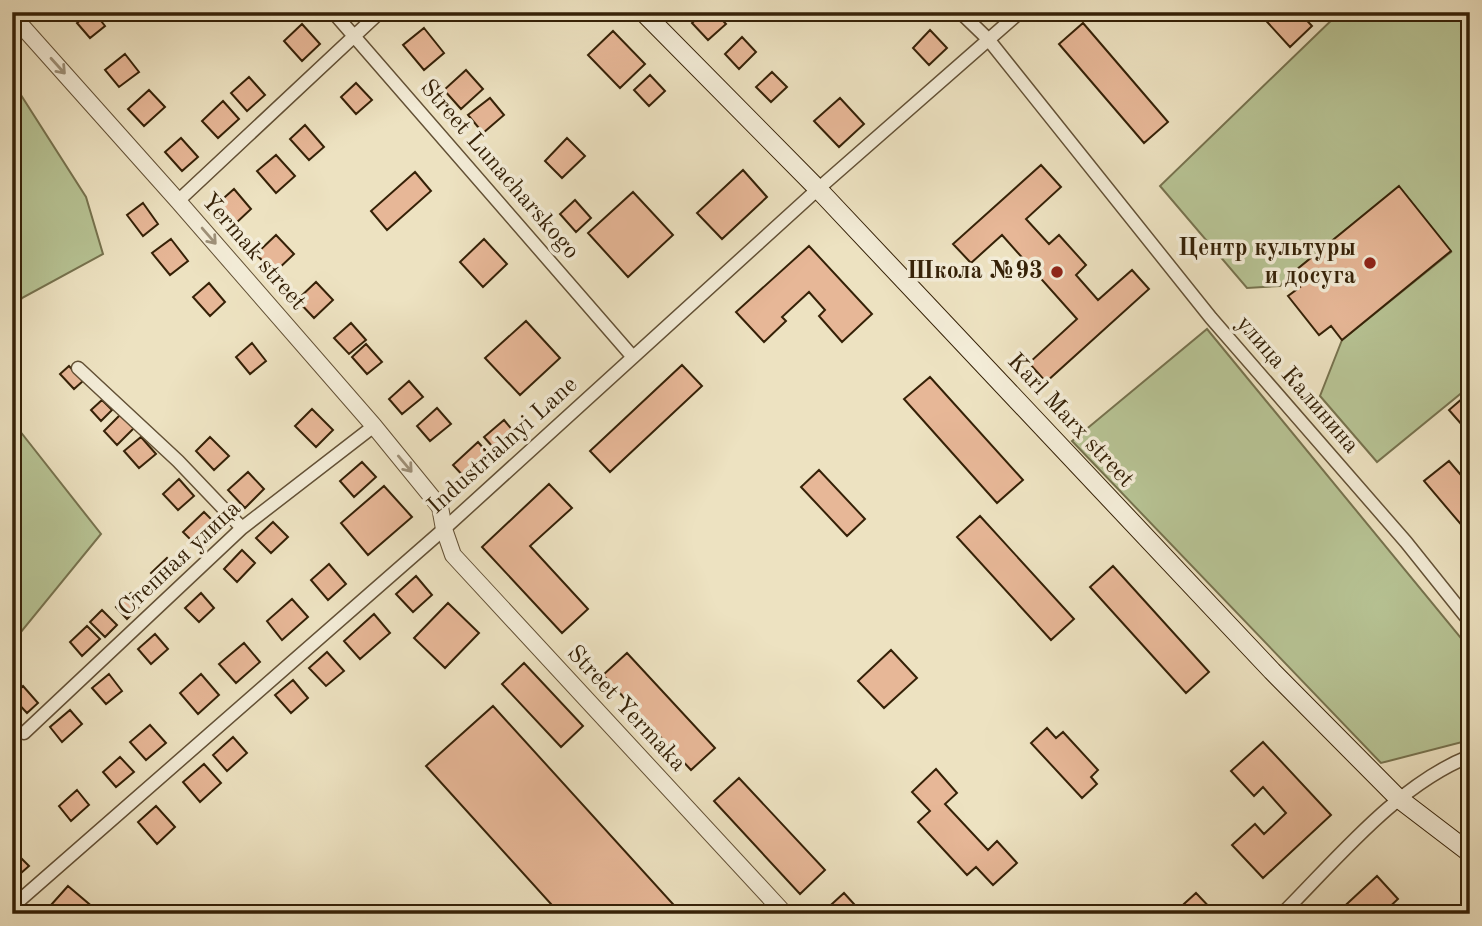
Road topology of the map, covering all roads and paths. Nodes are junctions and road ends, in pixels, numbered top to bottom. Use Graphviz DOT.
graph roads {
  1 [pos="333,12"];
  2 [pos="380,12"];
  3 [pos="643,12"];
  4 [pos="960,12"];
  5 [pos="1020,12"];
  6 [pos="12,15"];
  7 [pos="354,35"];
  8 [pos="988,39"];
  9 [pos="818,189"];
  10 [pos="178,201"];
  11 [pos="632,356"];
  12 [pos="78,368"];
  13 [pos="374,426"];
  14 [pos="242,528"];
  15 [pos="444,529"];
  16 [pos="1470,622"];
  17 [pos="24,733"];
  18 [pos="1470,756"];
  19 [pos="1398,798"];
  20 [pos="1470,853"];
  21 [pos="12,907"];
  22 [pos="785,914"];
  23 [pos="1282,914"];
  1 -- 7 [label="street, Street Lunacharskogo"];
  2 -- 7 [label="street"];
  3 -- 9 [label="main road, Karl Marx street"];
  4 -- 8 [label="street, улица Калинина"];
  5 -- 8 [label="street, Industrialnyi Lane"];
  6 -- 10 [label="street, Yermak street, one-way"];
  7 -- 10 [label="street"];
  7 -- 11 [label="street, Street Lunacharskogo"];
  8 -- 9 [label="street, Industrialnyi Lane"];
  8 -- 16 [label="street, улица Калинина"];
  9 -- 11 [label="street, Industrialnyi Lane"];
  9 -- 19 [label="main road, Karl Marx street"];
  10 -- 13 [label="street, Yermak street, one-way"];
  11 -- 15 [label="street, Industrialnyi Lane"];
  12 -- 14 [label="street"];
  13 -- 14 [label="street, Степная улица"];
  13 -- 15 [label="street, Yermak street, one-way"];
  14 -- 17 [label="street, Степная улица"];
  15 -- 21 [label="street, Industrialnyi Lane"];
  15 -- 22 [label="street, Street Yermaka"];
  18 -- 19 [label="street"];
  19 -- 20 [label="main road, Karl Marx street"];
  19 -- 23 [label="street"];
}
